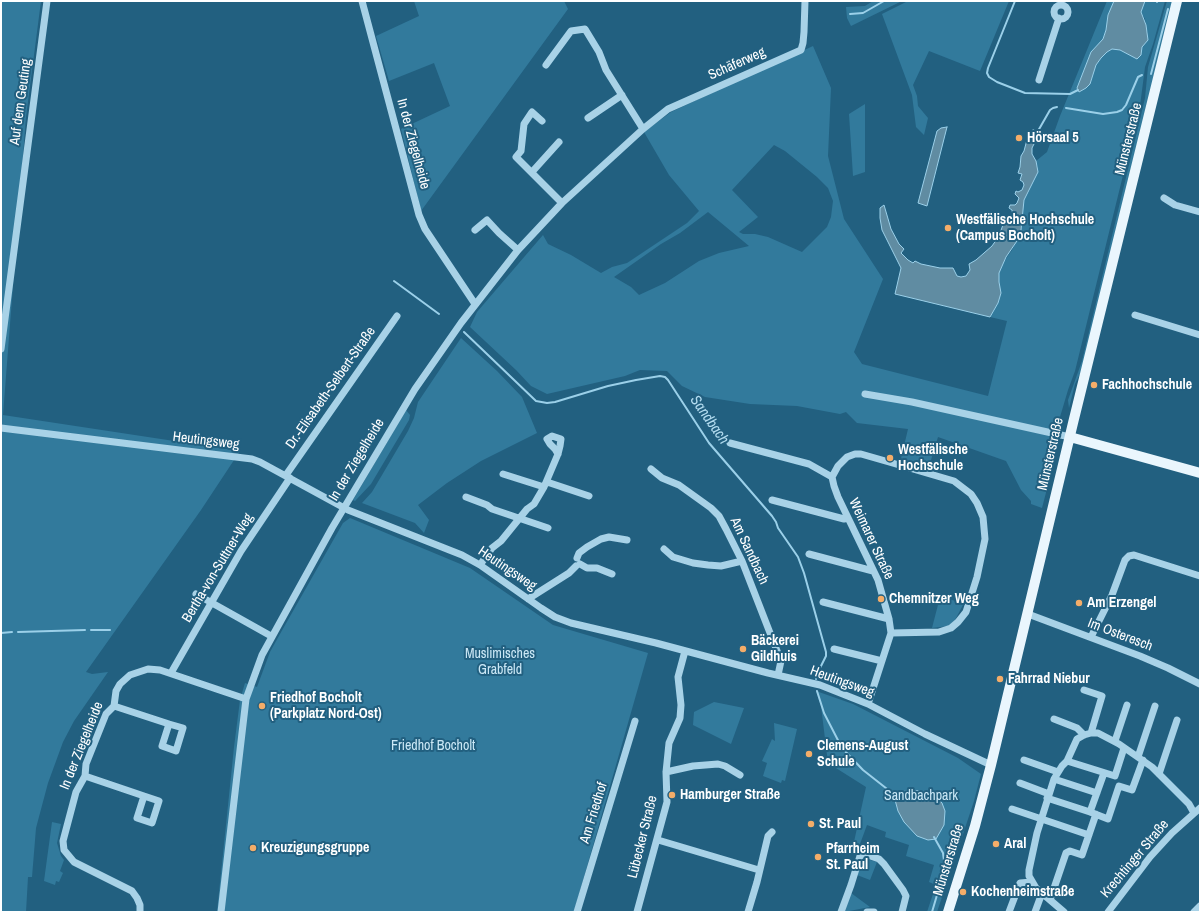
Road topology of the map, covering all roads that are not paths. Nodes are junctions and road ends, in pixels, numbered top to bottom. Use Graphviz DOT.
graph roads {
  1 [pos="47,1"];
  2 [pos="362,1"];
  3 [pos="805,1"];
  4 [pos="1177,1"];
  5 [pos="1063,3"];
  6 [pos="546,65"];
  7 [pos="1039,80"];
  8 [pos="622,95"];
  9 [pos="588,118"];
  10 [pos="542,121"];
  11 [pos="643,129"];
  12 [pos="559,142"];
  13 [pos="532,172"];
  14 [pos="1164,198"];
  15 [pos="562,203"];
  16 [pos="1200,212"];
  17 [pos="475,230"];
  18 [pos="518,250"];
  19 [pos="483,294"];
  20 [pos="475,304"];
  21 [pos="1135,315"];
  22 [pos="397,316"];
  23 [pos="1200,335"];
  24 [pos="1,349"];
  25 [pos="865,394"];
  26 [pos="1,428"];
  27 [pos="1070,436"];
  28 [pos="730,443"];
  29 [pos="558,454"];
  30 [pos="651,469"];
  31 [pos="1200,473"];
  32 [pos="503,474"];
  33 [pos="288,476"];
  34 [pos="832,477"];
  35 [pos="545,484"];
  36 [pos="590,496"];
  37 [pos="466,497"];
  38 [pos="772,500"];
  39 [pos="344,508"];
  40 [pos="848,518"];
  41 [pos="519,519"];
  42 [pos="548,528"];
  43 [pos="627,540"];
  44 [pos="664,550"];
  45 [pos="809,554"];
  46 [pos="742,561"];
  47 [pos="578,563"];
  48 [pos="480,565"];
  49 [pos="873,571"];
  50 [pos="612,574"];
  51 [pos="1200,576"];
  52 [pos="196,594"];
  53 [pos="528,599"];
  54 [pos="823,602"];
  55 [pos="211,603"];
  56 [pos="1028,614"];
  57 [pos="889,619"];
  58 [pos="891,634"];
  59 [pos="271,636"];
  60 [pos="1091,637"];
  61 [pos="834,649"];
  62 [pos="685,651"];
  63 [pos="882,662"];
  64 [pos="171,673"];
  65 [pos="778,675"];
  66 [pos="1200,684"];
  67 [pos="1084,690"];
  68 [pos="246,699"];
  69 [pos="868,704"];
  70 [pos="1127,705"];
  71 [pos="114,706"];
  72 [pos="1155,706"];
  73 [pos="1054,719"];
  74 [pos="1177,720"];
  75 [pos="635,721"];
  76 [pos="169,724"];
  77 [pos="1087,734"];
  78 [pos="1115,742"];
  79 [pos="1124,748"];
  80 [pos="1140,758"];
  81 [pos="1024,760"];
  82 [pos="1068,761"];
  83 [pos="991,765"];
  84 [pos="666,772"];
  85 [pos="1104,773"];
  86 [pos="1159,774"];
  87 [pos="740,775"];
  88 [pos="1056,775"];
  89 [pos="85,776"];
  90 [pos="1020,783"];
  91 [pos="1097,792"];
  92 [pos="144,796"];
  93 [pos="1048,796"];
  94 [pos="1012,809"];
  95 [pos="1197,810"];
  96 [pos="1093,813"];
  97 [pos="1041,819"];
  98 [pos="772,832"];
  99 [pos="1089,835"];
  100 [pos="658,840"];
  101 [pos="759,870"];
  102 [pos="1032,882"];
  103 [pos="1042,893"];
  104 [pos="1050,900"];
  105 [pos="1200,906"];
  106 [pos="140,912"];
  107 [pos="221,912"];
  108 [pos="577,912"];
  109 [pos="637,912"];
  110 [pos="748,912"];
  111 [pos="841,912"];
  112 [pos="867,912"];
  113 [pos="874,912"];
  114 [pos="902,912"];
  115 [pos="948,912"];
  116 [pos="1009,912"];
  117 [pos="1035,912"];
  118 [pos="1064,912"];
  119 [pos="1108,912"];
  120 [pos="1194,912"];
  1 -- 24 [label="street, Auf dem Geuting"];
  2 -- 20 [label="street, In der Ziegelheide"];
  3 -- 11 [label="street, Schäferweg"];
  4 -- 27 [label="main road, Münsterstraße"];
  5 -- 7 [label="street"];
  6 -- 8 [label="street"];
  8 -- 9 [label="street"];
  8 -- 11 [label="street"];
  10 -- 13 [label="street"];
  11 -- 15 [label="street, Schäferweg"];
  12 -- 13 [label="street"];
  13 -- 15 [label="street"];
  14 -- 16 [label="street"];
  15 -- 18 [label="street, Schäferweg"];
  17 -- 18 [label="street"];
  18 -- 19 [label="street, Schäferweg"];
  19 -- 20 [label="street, In der Ziegelheide"];
  20 -- 39 [label="street, In der Ziegelheide"];
  21 -- 23 [label="street"];
  22 -- 33 [label="street, Dr.-Elisabeth-Selbert-Straße"];
  25 -- 27 [label="street"];
  26 -- 33 [label="street, Heutingsweg"];
  27 -- 31 [label="main road"];
  27 -- 56 [label="main road, Münsterstraße"];
  28 -- 34 [label="street"];
  29 -- 35 [label="street"];
  30 -- 46 [label="street, Am Sandbach"];
  32 -- 35 [label="street"];
  33 -- 39 [label="street, Heutingsweg"];
  33 -- 55 [label="street, Bertha-von-Suttner-Weg"];
  34 -- 40 [label="street, Weimarer Straße"];
  34 -- 58 [label="street"];
  35 -- 36 [label="street"];
  35 -- 41 [label="street"];
  37 -- 41 [label="street"];
  38 -- 40 [label="street"];
  39 -- 48 [label="street, Heutingsweg"];
  39 -- 59 [label="street, In der Ziegelheide"];
  40 -- 49 [label="street, Weimarer Straße"];
  41 -- 42 [label="street"];
  41 -- 48 [label="street"];
  43 -- 47 [label="street"];
  44 -- 46 [label="street"];
  45 -- 49 [label="street"];
  46 -- 65 [label="street, Am Sandbach"];
  47 -- 50 [label="street"];
  47 -- 53 [label="street"];
  48 -- 53 [label="street, Heutingsweg"];
  49 -- 57 [label="street, Weimarer Straße"];
  51 -- 60 [label="street"];
  52 -- 55 [label="street"];
  53 -- 62 [label="street, Heutingsweg"];
  54 -- 57 [label="street"];
  55 -- 59 [label="street"];
  55 -- 64 [label="street, Bertha-von-Suttner-Weg"];
  56 -- 60 [label="street, Im Osteresch"];
  56 -- 83 [label="main road, Münsterstraße"];
  57 -- 58 [label="street, Weimarer Straße"];
  58 -- 63 [label="street, Weimarer Straße"];
  59 -- 68 [label="street, In der Ziegelheide"];
  60 -- 66 [label="street, Im Osteresch"];
  61 -- 63 [label="street"];
  62 -- 65 [label="street, Heutingsweg"];
  62 -- 84 [label="street, Lübecker Straße"];
  63 -- 69 [label="street, Weimarer Straße"];
  64 -- 68 [label="street, In der Ziegelheide"];
  64 -- 71 [label="street, In der Ziegelheide"];
  65 -- 69 [label="street, Heutingsweg"];
  67 -- 77 [label="street"];
  68 -- 107 [label="street, In der Ziegelheide"];
  69 -- 83 [label="street, Heutingsweg"];
  70 -- 78 [label="street"];
  71 -- 76 [label="street"];
  71 -- 89 [label="street, In der Ziegelheide"];
  72 -- 80 [label="street"];
  73 -- 77 [label="street"];
  74 -- 86 [label="street"];
  75 -- 108 [label="street, Am Friedhof"];
  77 -- 78 [label="street"];
  77 -- 82 [label="street"];
  78 -- 79 [label="street"];
  79 -- 80 [label="street"];
  79 -- 85 [label="street"];
  80 -- 86 [label="street"];
  80 -- 96 [label="street"];
  81 -- 88 [label="street"];
  82 -- 85 [label="street"];
  82 -- 88 [label="street"];
  83 -- 115 [label="main road, Münsterstraße"];
  84 -- 87 [label="street"];
  84 -- 100 [label="street, Lübecker Straße"];
  85 -- 91 [label="street"];
  86 -- 95 [label="street"];
  88 -- 91 [label="street"];
  88 -- 93 [label="street"];
  89 -- 92 [label="street"];
  89 -- 106 [label="street, In der Ziegelheide"];
  90 -- 93 [label="street"];
  91 -- 96 [label="street"];
  93 -- 96 [label="street"];
  93 -- 97 [label="street"];
  94 -- 97 [label="street"];
  95 -- 119 [label="street, Krechtinger Straße"];
  96 -- 99 [label="street"];
  97 -- 99 [label="street"];
  97 -- 102 [label="street"];
  98 -- 101 [label="street"];
  99 -- 104 [label="street"];
  100 -- 101 [label="street"];
  100 -- 109 [label="street, Lübecker Straße"];
  101 -- 110 [label="street"];
  102 -- 103 [label="street"];
  102 -- 116 [label="street"];
  103 -- 104 [label="street"];
  103 -- 117 [label="street"];
  104 -- 118 [label="street"];
  105 -- 120 [label="street"];
  111 -- 114 [label="street"];
  112 -- 113 [label="street"];
}
